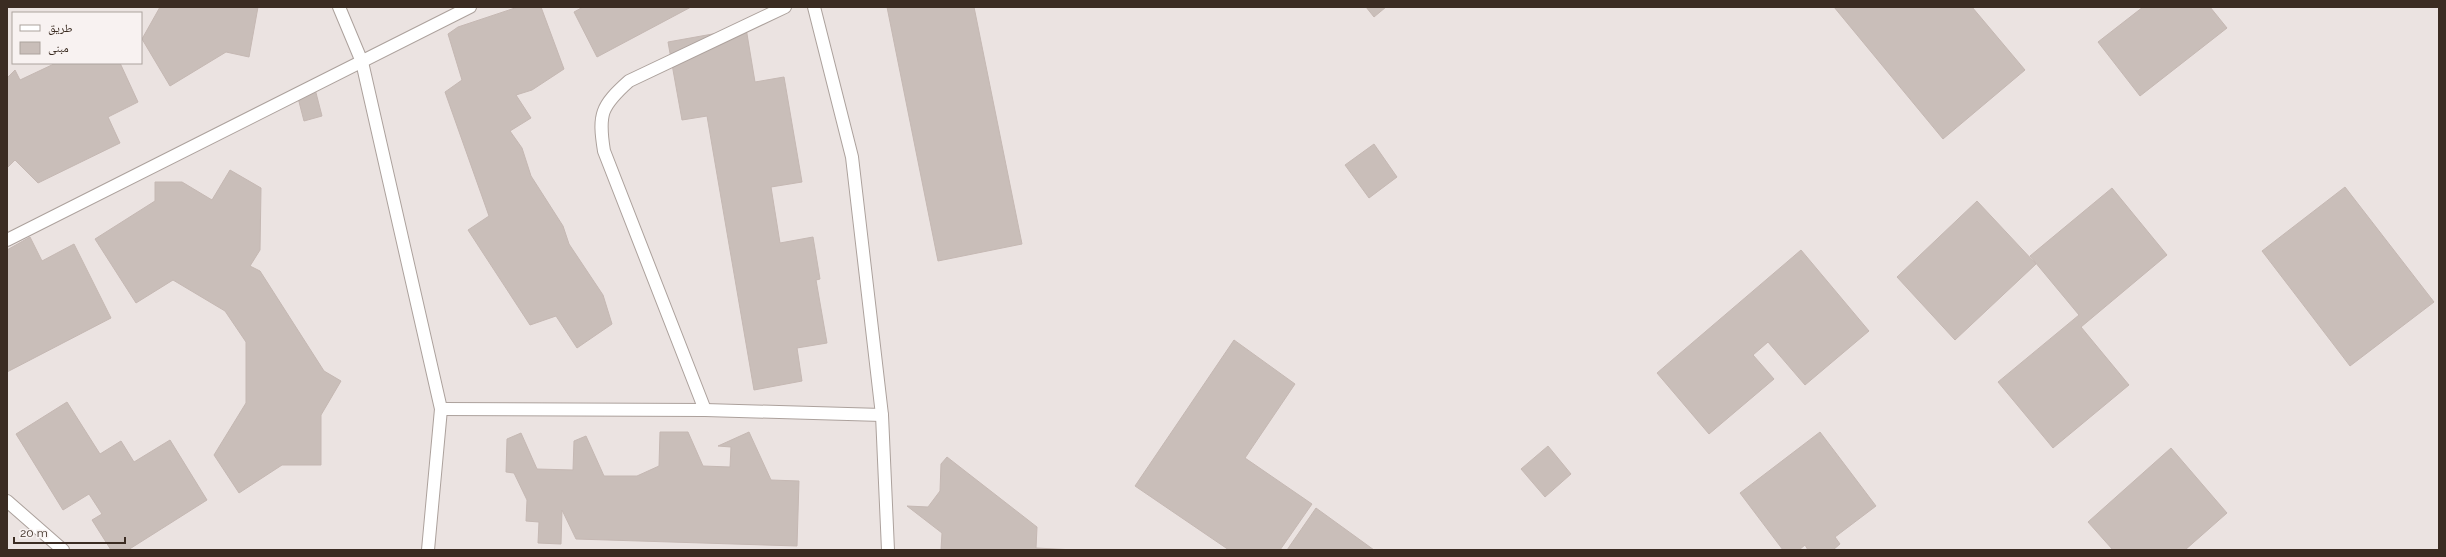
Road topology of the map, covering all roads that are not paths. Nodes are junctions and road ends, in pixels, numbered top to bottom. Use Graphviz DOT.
graph roads {
  1 [pos="339,7"];
  2 [pos="470,7"];
  3 [pos="785,7"];
  4 [pos="814,7"];
  5 [pos="362,62"];
  6 [pos="7,240"];
  7 [pos="441,409"];
  8 [pos="705,410"];
  9 [pos="882,415"];
  10 [pos="7,501"];
  11 [pos="63,550"];
  12 [pos="428,550"];
  13 [pos="888,550"];
  1 -- 5 [label="street"];
  2 -- 5 [label="street"];
  3 -- 8 [label="street"];
  4 -- 9 [label="street"];
  5 -- 6 [label="street"];
  5 -- 7 [label="street"];
  7 -- 8 [label="street"];
  7 -- 12 [label="street"];
  8 -- 9 [label="street"];
  9 -- 13 [label="street"];
  10 -- 11 [label="street"];
}
